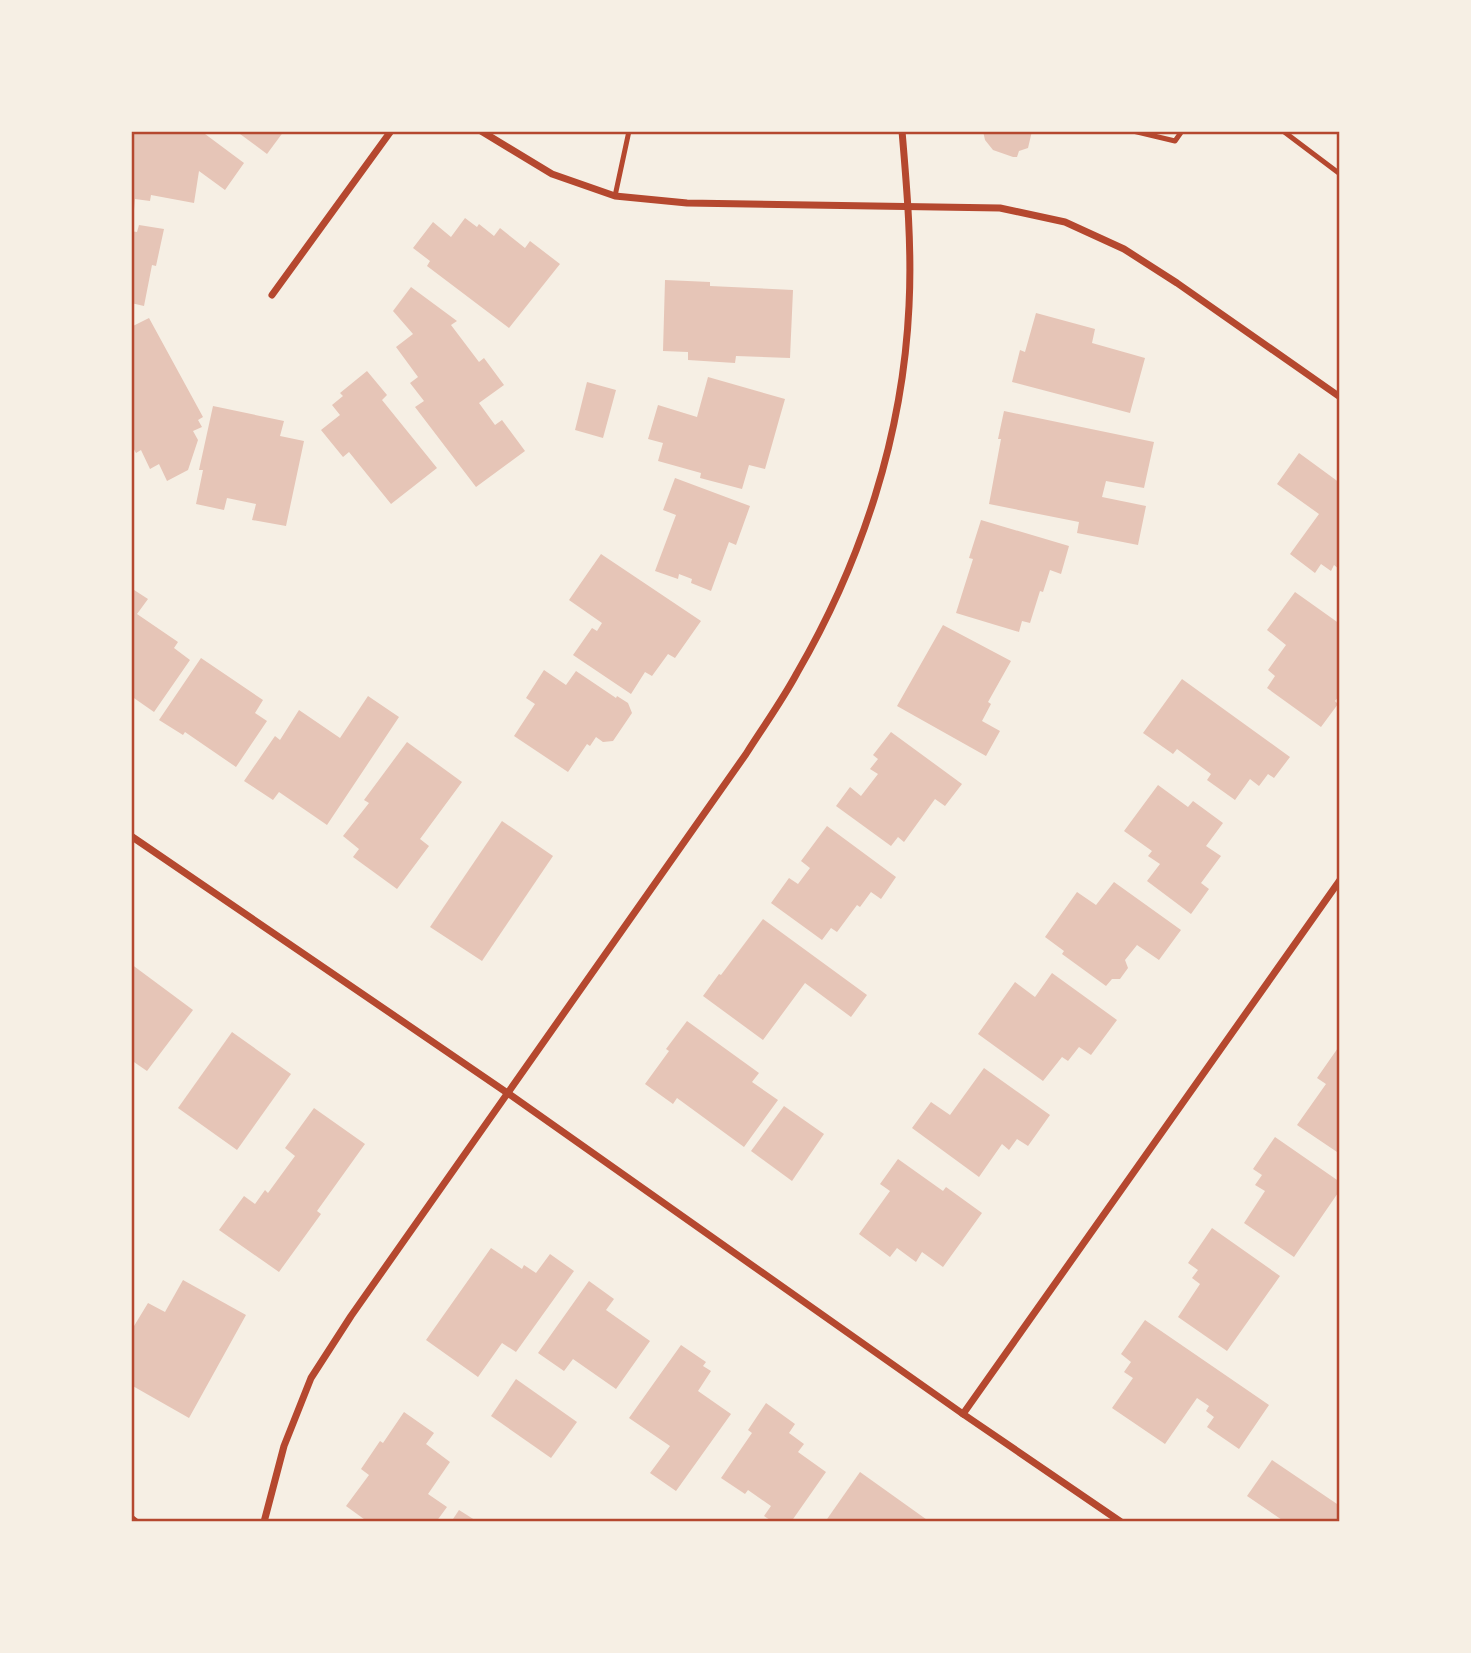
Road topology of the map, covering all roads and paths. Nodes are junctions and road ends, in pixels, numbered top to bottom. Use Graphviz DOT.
graph roads {
  1 [pos="391,131"];
  2 [pos="481,131"];
  3 [pos="629,131"];
  4 [pos="902,131"];
  5 [pos="1133,131"];
  6 [pos="1182,131"];
  7 [pos="1283,131"];
  8 [pos="1340,174"];
  9 [pos="615,197"];
  10 [pos="908,207"];
  11 [pos="272,295"];
  12 [pos="1340,397"];
  13 [pos="131,836"];
  14 [pos="1340,880"];
  15 [pos="509,1094"];
  16 [pos="964,1414"];
  17 [pos="131,1518"];
  18 [pos="136,1522"];
  19 [pos="264,1522"];
  20 [pos="1121,1522"];
  1 -- 11 [label="street"];
  2 -- 9 [label="street"];
  3 -- 9 [label="lane"];
  4 -- 10 [label="street"];
  5 -- 6 [label="lane"];
  7 -- 8 [label="lane"];
  9 -- 10 [label="street"];
  10 -- 12 [label="street"];
  10 -- 15 [label="street"];
  13 -- 15 [label="street"];
  14 -- 16 [label="street"];
  15 -- 16 [label="street"];
  15 -- 19 [label="street"];
  16 -- 20 [label="street"];
  17 -- 18 [label="street"];
}
